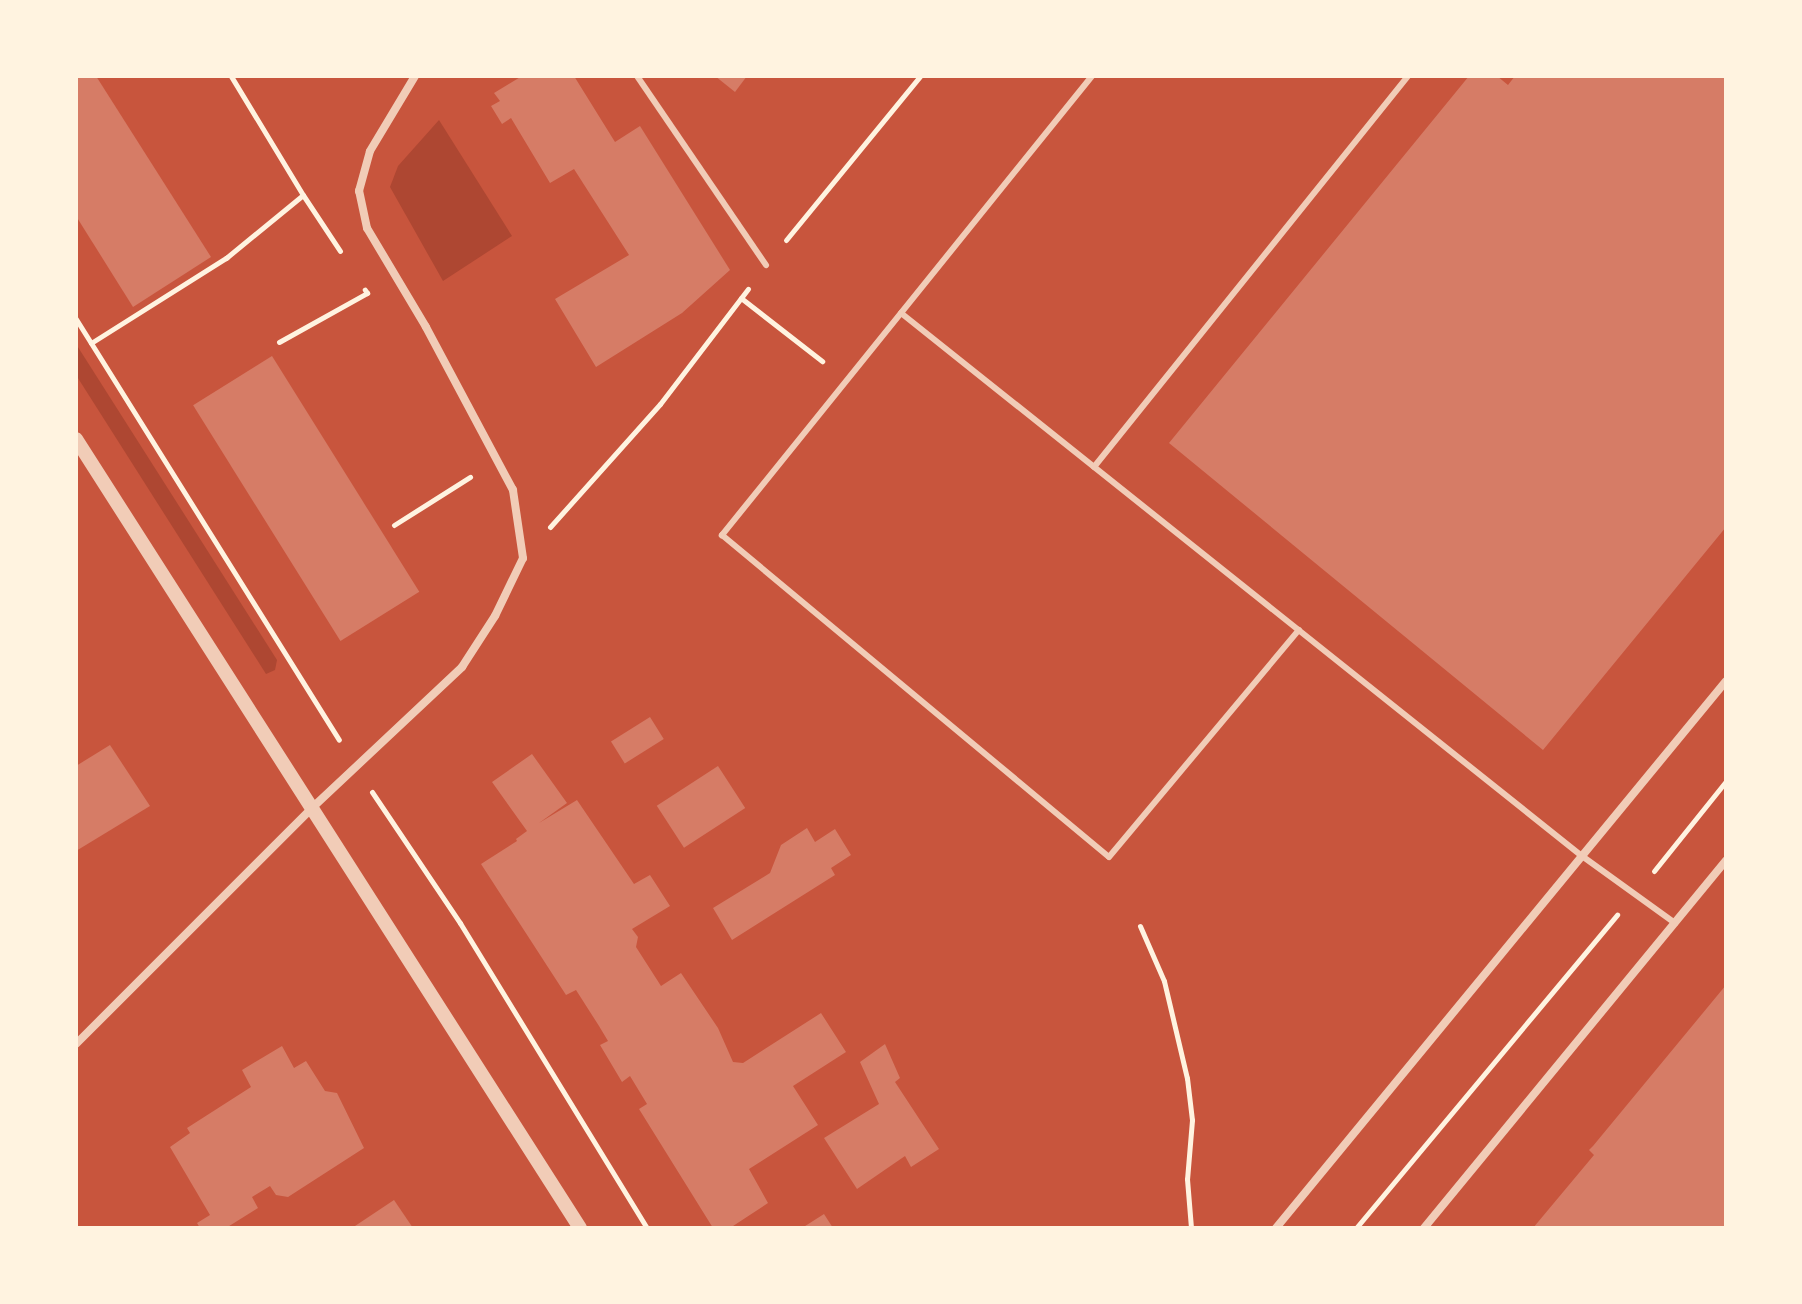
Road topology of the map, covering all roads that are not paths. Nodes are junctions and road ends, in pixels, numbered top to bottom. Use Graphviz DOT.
graph roads {
  1 [pos="415,76"];
  2 [pos="637,76"];
  3 [pos="1092,76"];
  4 [pos="1408,76"];
  5 [pos="766,265"];
  6 [pos="901,313"];
  7 [pos="76,439"];
  8 [pos="1094,467"];
  9 [pos="1299,630"];
  10 [pos="1726,681"];
  11 [pos="312,808"];
  12 [pos="1582,856"];
  13 [pos="1726,860"];
  14 [pos="1675,923"];
  15 [pos="76,1044"];
  16 [pos="580,1228"];
  17 [pos="1276,1228"];
  18 [pos="1424,1228"];
  1 -- 11 [label="street"];
  2 -- 5 [label="lane"];
  3 -- 6 [label="lane"];
  4 -- 8 [label="lane"];
  6 -- 8 [label="lane"];
  6 -- 9 [label="lane"];
  7 -- 11 [label="street"];
  8 -- 9 [label="lane"];
  9 -- 12 [label="lane"];
  10 -- 12 [label="street"];
  11 -- 15 [label="street"];
  11 -- 16 [label="street"];
  12 -- 14 [label="lane"];
  12 -- 17 [label="street"];
  13 -- 14 [label="street"];
  14 -- 18 [label="street"];
}
